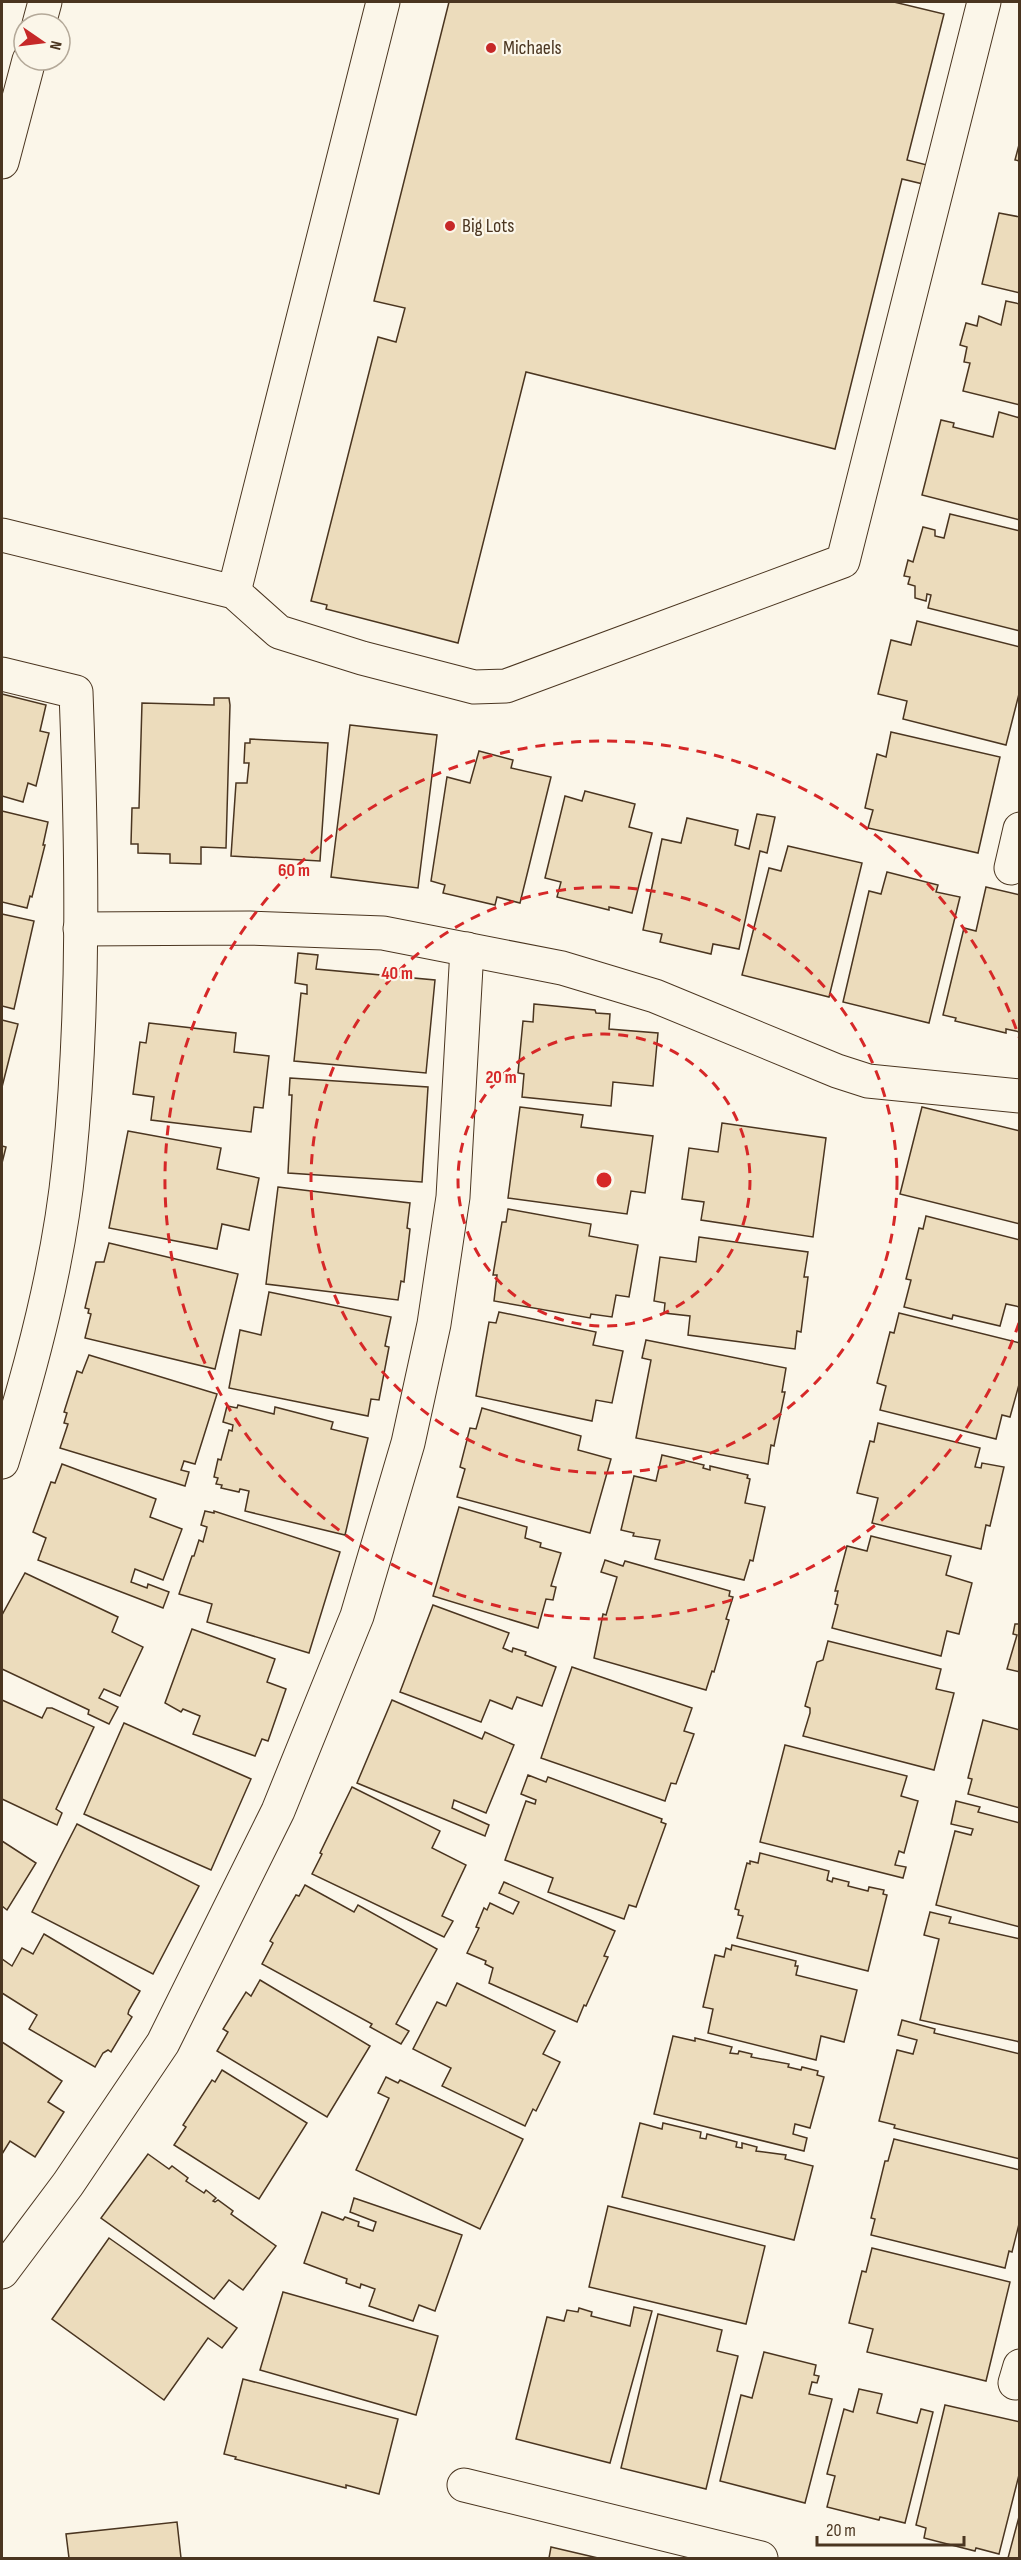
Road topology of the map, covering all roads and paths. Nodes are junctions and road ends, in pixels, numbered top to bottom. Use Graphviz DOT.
graph roads {
  1 [pos="383,2"];
  2 [pos="984,2"];
  3 [pos="26,72"];
  4 [pos="2,162"];
  5 [pos="2,534"];
  6 [pos="234,592"];
  7 [pos="2,674"];
  8 [pos="1020,830"];
  9 [pos="1011,868"];
  10 [pos="80,929"];
  11 [pos="467,949"];
  12 [pos="1020,1096"];
  13 [pos="2,1462"];
  14 [pos="2,2272"];
  15 [pos="464,2485"];
  16 [pos="761,2559"];
  1 -- 6 [label="lane"];
  2 -- 6 [label="lane"];
  3 -- 4 [label="lane"];
  5 -- 6 [label="lane"];
  7 -- 10 [label="lane"];
  8 -- 9 [label="lane"];
  10 -- 11 [label="lane"];
  10 -- 13 [label="lane"];
  11 -- 12 [label="lane"];
  11 -- 14 [label="lane"];
  15 -- 16 [label="lane"];
}
